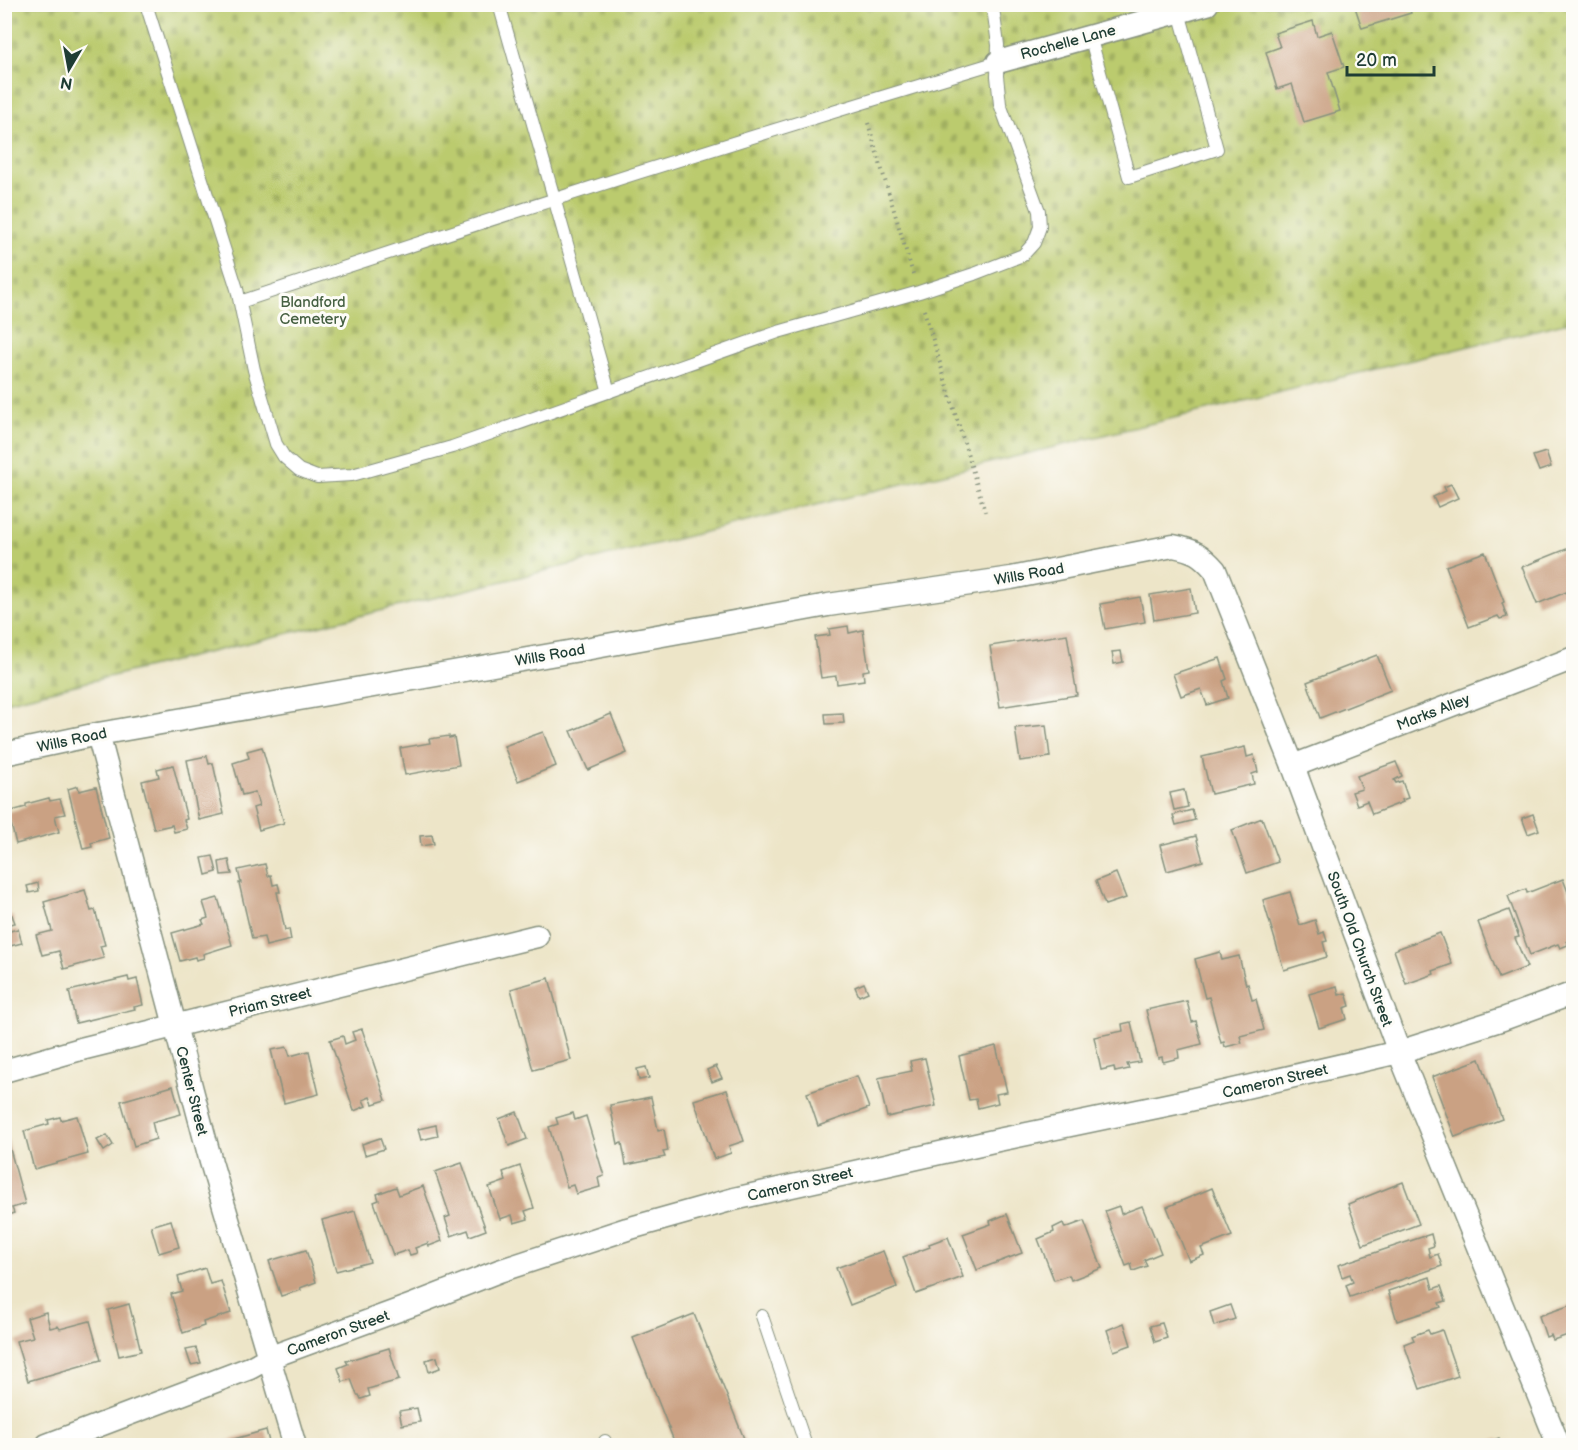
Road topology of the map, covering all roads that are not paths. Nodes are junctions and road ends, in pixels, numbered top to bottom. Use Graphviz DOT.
graph roads {
  1 [pos="146,4"];
  2 [pos="499,4"];
  3 [pos="990,4"];
  4 [pos="1207,4"];
  5 [pos="1179,12"];
  6 [pos="1090,36"];
  7 [pos="998,62"];
  8 [pos="554,199"];
  9 [pos="240,302"];
  10 [pos="609,392"];
  11 [pos="1097,561"];
  12 [pos="1574,658"];
  13 [pos="98,734"];
  14 [pos="4,754"];
  15 [pos="1293,766"];
  16 [pos="537,936"];
  17 [pos="1574,993"];
  18 [pos="176,1026"];
  19 [pos="1399,1052"];
  20 [pos="4,1071"];
  21 [pos="762,1316"];
  22 [pos="268,1358"];
  23 [pos="47,1445"];
  24 [pos="295,1446"];
  25 [pos="806,1446"];
  26 [pos="1559,1446"];
  1 -- 9 [label="lane"];
  2 -- 8 [label="lane"];
  3 -- 7 [label="lane"];
  4 -- 5 [label="street, Rochelle Lane"];
  5 -- 6 [label="street, Rochelle Lane"];
  5 -- 6 [label="lane"];
  6 -- 7 [label="street, Rochelle Lane"];
  7 -- 8 [label="lane"];
  7 -- 10 [label="lane"];
  8 -- 9 [label="lane"];
  8 -- 10 [label="lane"];
  9 -- 10 [label="lane"];
  11 -- 13 [label="street, Wills Road"];
  11 -- 15 [label="street, South Old Church Street"];
  12 -- 15 [label="street, Marks Alley"];
  13 -- 14 [label="street, Wills Road"];
  13 -- 18 [label="street, Center Street"];
  15 -- 19 [label="street, South Old Church Street"];
  16 -- 18 [label="street, Priam Street"];
  17 -- 19 [label="street, Cameron Street"];
  18 -- 20 [label="street, Priam Street"];
  18 -- 22 [label="street, Center Street"];
  19 -- 22 [label="street, Cameron Street"];
  19 -- 26 [label="street, South Old Church Street"];
  21 -- 25 [label="lane"];
  22 -- 23 [label="street, Cameron Street"];
  22 -- 24 [label="street, Center Street"];
}
